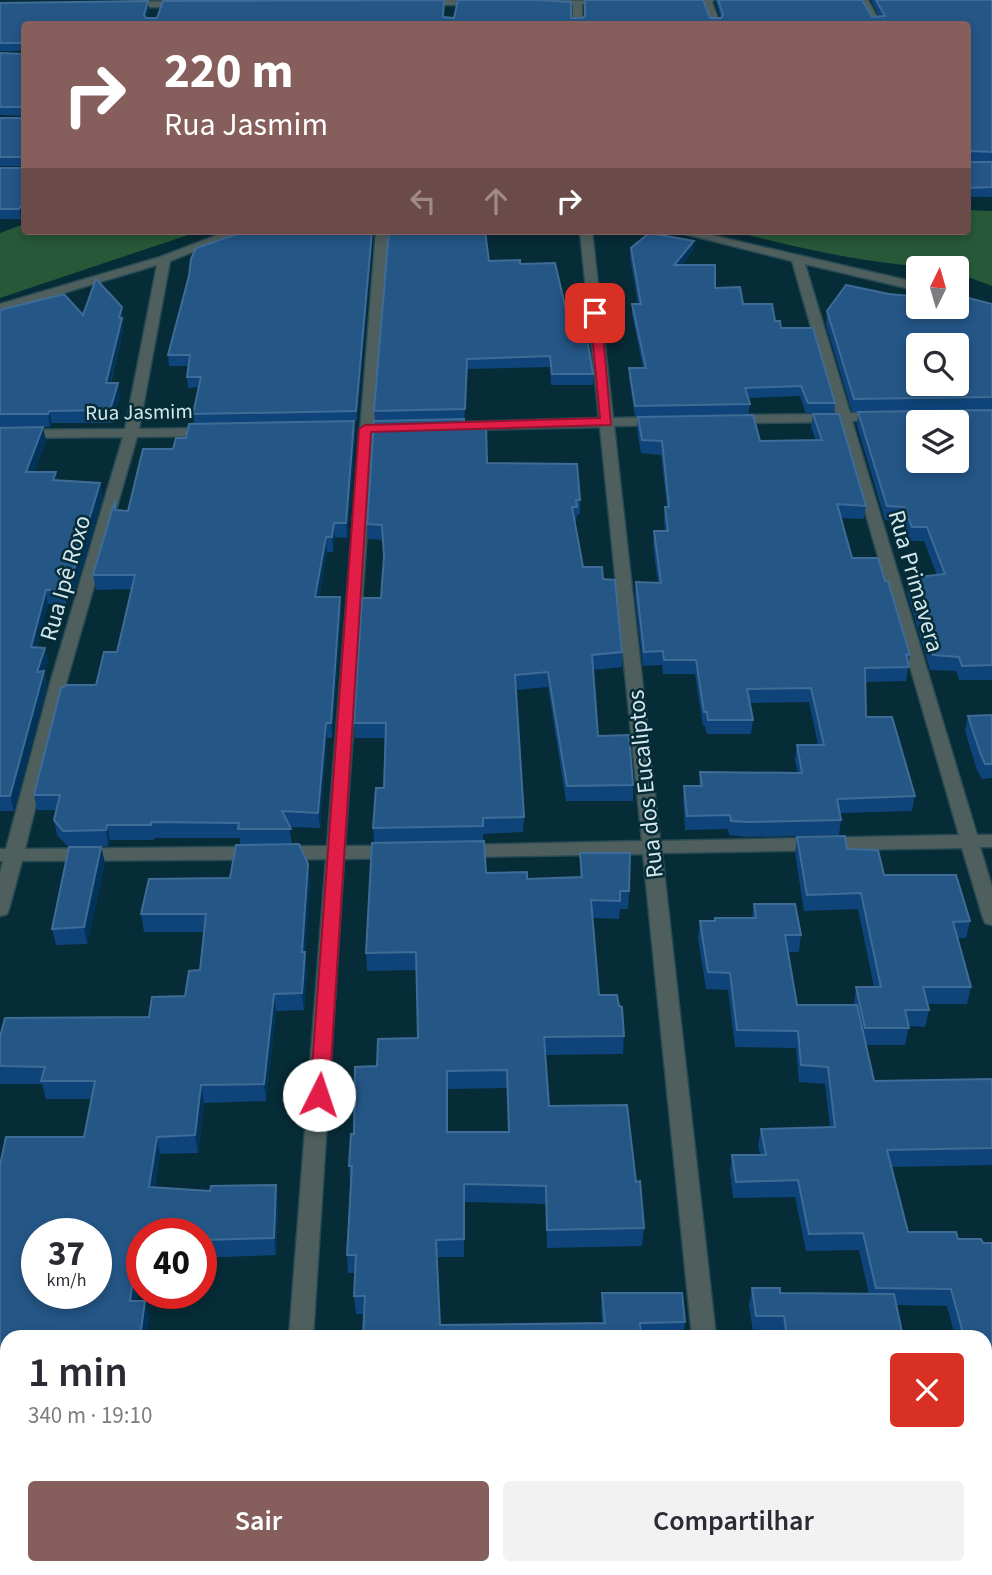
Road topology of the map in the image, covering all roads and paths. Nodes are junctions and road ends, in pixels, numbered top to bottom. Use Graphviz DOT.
graph roads {
  1 [pos="668,0"];
  2 [pos="708,0"];
  3 [pos="864,0"];
  4 [pos="452,1"];
  5 [pos="494,1"];
  6 [pos="521,1"];
  7 [pos="577,1"];
  8 [pos="616,1"];
  9 [pos="410,2"];
  10 [pos="201,4"];
  11 [pos="119,5"];
  12 [pos="158,6"];
  13 [pos="451,16"];
  14 [pos="578,21"];
  15 [pos="714,21"];
  16 [pos="875,21"];
  17 [pos="228,235"];
  18 [pos="382,235"];
  19 [pos="586,235"];
  20 [pos="697,235"];
  21 [pos="797,257"];
  22 [pos="164,259"];
  23 [pos="906,285"];
  24 [pos="0,308"];
  25 [pos="844,417"];
  26 [pos="898,417"];
  27 [pos="719,420"];
  28 [pos="677,421"];
  29 [pos="607,422"];
  30 [pos="446,426"];
  31 [pos="227,431"];
  32 [pos="131,433"];
  33 [pos="0,434"];
  34 [pos="969,841"];
  35 [pos="992,841"];
  36 [pos="652,848"];
  37 [pos="447,851"];
  38 [pos="406,852"];
  39 [pos="337,853"];
  40 [pos="7,855"];
  41 [pos="0,909"];
  42 [pos="992,918"];
  43 [pos="302,1330"];
  44 [pos="703,1330"];
  1 -- 2 [label="street"];
  2 -- 15 [label="street"];
  3 -- 16 [label="street"];
  4 -- 5 [label="street"];
  4 -- 9 [label="street"];
  4 -- 13 [label="street"];
  6 -- 7 [label="street"];
  7 -- 8 [label="street"];
  7 -- 14 [label="street"];
  10 -- 12 [label="street"];
  11 -- 12 [label="street"];
  17 -- 22 [label="street"];
  18 -- 39 [label="street"];
  19 -- 29 [label="street, Rua dos Eucaliptos"];
  20 -- 21 [label="street"];
  21 -- 23 [label="street"];
  21 -- 25 [label="street, Rua Primavera"];
  22 -- 24 [label="street"];
  22 -- 32 [label="street, Rua Ipê Roxo"];
  25 -- 26 [label="street"];
  25 -- 27 [label="street"];
  25 -- 34 [label="street, Rua Primavera"];
  28 -- 29 [label="street"];
  29 -- 30 [label="street"];
  29 -- 36 [label="street, Rua dos Eucaliptos"];
  31 -- 32 [label="street, Rua Jasmim"];
  32 -- 33 [label="street, Rua Jasmim"];
  32 -- 40 [label="street, Rua Ipê Roxo"];
  34 -- 35 [label="street"];
  34 -- 36 [label="street"];
  34 -- 42 [label="street, Rua Primavera"];
  36 -- 37 [label="street"];
  36 -- 44 [label="street, Rua dos Eucaliptos"];
  38 -- 39 [label="street"];
  39 -- 40 [label="street"];
  39 -- 43 [label="street"];
  40 -- 41 [label="street, Rua Ipê Roxo"];
}
